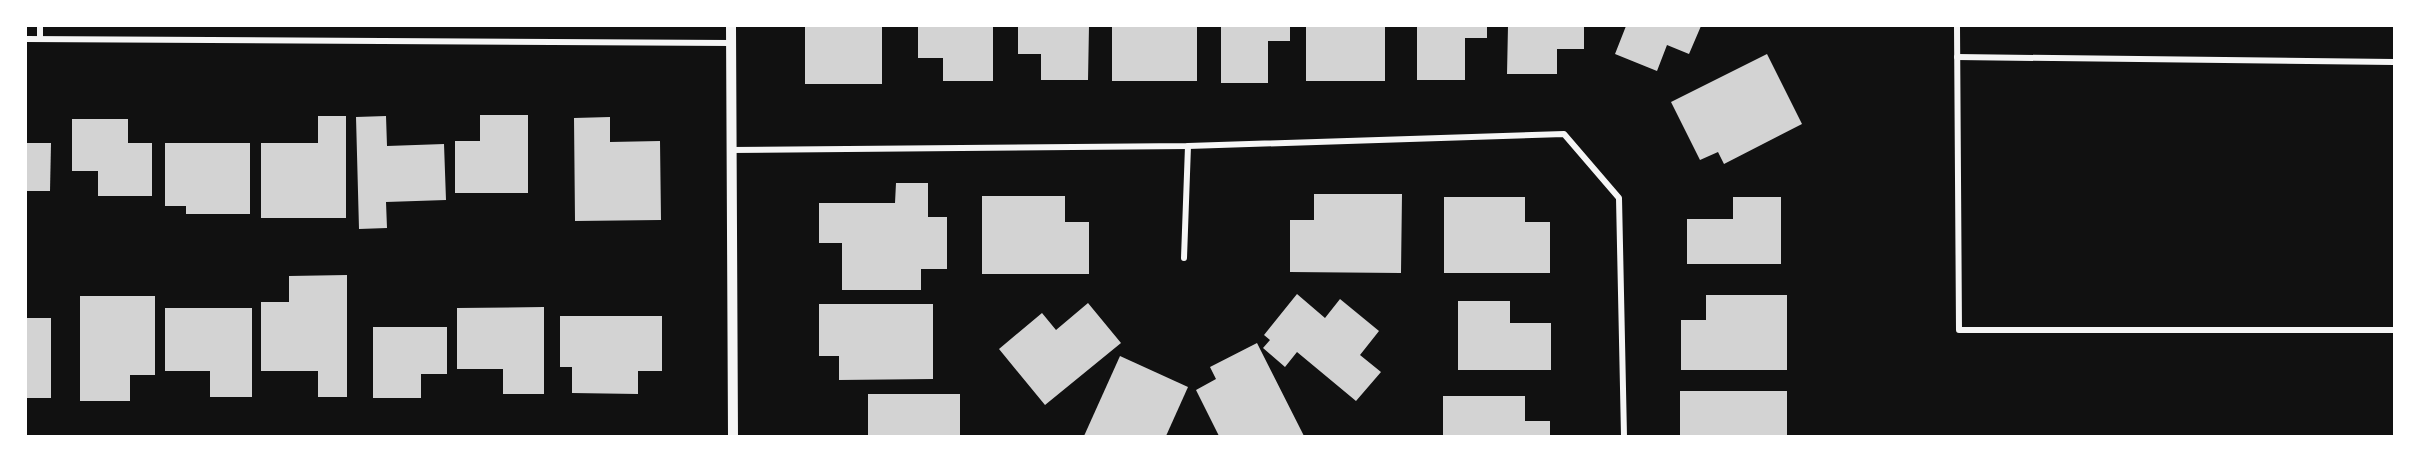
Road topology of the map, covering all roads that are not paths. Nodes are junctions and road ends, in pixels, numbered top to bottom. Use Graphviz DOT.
graph roads {
  1 [pos="40,26"];
  2 [pos="731,26"];
  3 [pos="1957,26"];
  4 [pos="26,39"];
  5 [pos="40,39"];
  6 [pos="731,42"];
  7 [pos="1957,57"];
  8 [pos="2394,62"];
  9 [pos="1188,146"];
  10 [pos="731,150"];
  11 [pos="1184,258"];
  12 [pos="2394,330"];
  13 [pos="733,436"];
  14 [pos="1624,436"];
  1 -- 5 [label="street"];
  2 -- 6 [label="street"];
  3 -- 7 [label="street"];
  4 -- 5 [label="street"];
  5 -- 6 [label="street"];
  6 -- 10 [label="street"];
  7 -- 8 [label="street"];
  7 -- 12 [label="street"];
  9 -- 10 [label="street"];
  9 -- 11 [label="street"];
  9 -- 14 [label="street"];
  10 -- 13 [label="street"];
}
